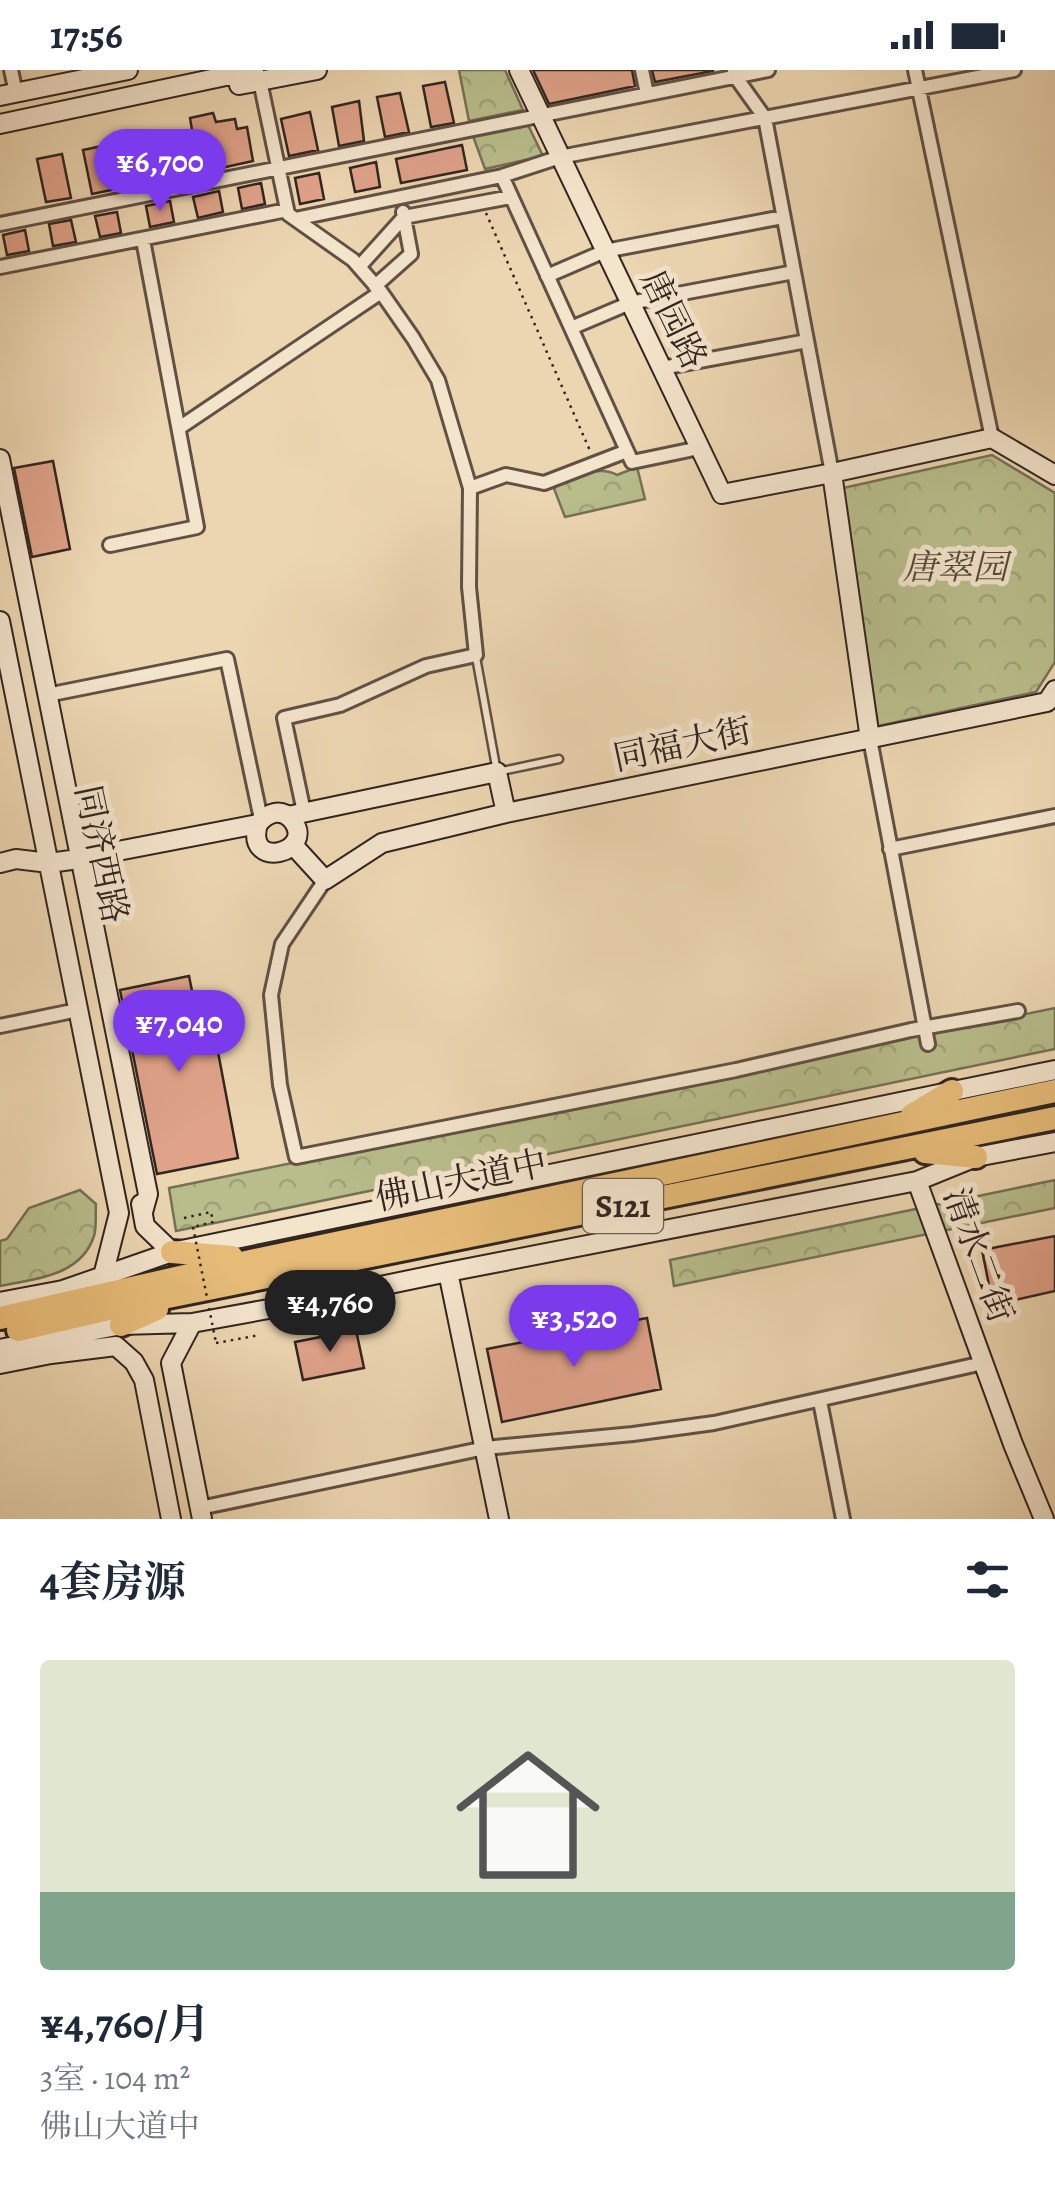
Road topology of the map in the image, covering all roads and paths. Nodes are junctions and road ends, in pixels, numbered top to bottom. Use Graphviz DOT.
graph roads {
  1 [pos="11,70"];
  2 [pos="102,70"];
  3 [pos="128,70"];
  4 [pos="317,70"];
  5 [pos="519,70"];
  6 [pos="642,70"];
  7 [pos="768,70"];
  8 [pos="916,70"];
  9 [pos="1014,70"];
  10 [pos="735,73"];
  11 [pos="257,75"];
  12 [pos="73,81"];
  13 [pos="919,88"];
  14 [pos="8,94"];
  15 [pos="647,94"];
  16 [pos="540,114"];
  17 [pos="764,118"];
  18 [pos="0,124"];
  19 [pos="560,157"];
  20 [pos="278,168"];
  21 [pos="502,176"];
  22 [pos="400,197"];
  23 [pos="512,197"];
  24 [pos="481,203"];
  25 [pos="291,214"];
  26 [pos="783,216"];
  27 [pos="404,217"];
  28 [pos="0,224"];
  29 [pos="144,240"];
  30 [pos="604,251"];
  31 [pos="0,268"];
  32 [pos="360,268"];
  33 [pos="794,272"];
  34 [pos="547,276"];
  35 [pos="378,289"];
  36 [pos="630,302"];
  37 [pos="571,328"];
  38 [pos="807,341"];
  39 [pos="662,368"];
  40 [pos="179,428"];
  41 [pos="992,438"];
  42 [pos="700,448"];
  43 [pos="629,457"];
  44 [pos="0,459"];
  45 [pos="596,464"];
  46 [pos="832,473"];
  47 [pos="1055,475"];
  48 [pos="470,488"];
  49 [pos="0,518"];
  50 [pos="110,545"];
  51 [pos="0,621"];
  52 [pos="476,655"];
  53 [pos="0,679"];
  54 [pos="1055,690"];
  55 [pos="48,695"];
  56 [pos="870,739"];
  57 [pos="559,759"];
  58 [pos="497,772"];
  59 [pos="506,813"];
  60 [pos="296,814"];
  61 [pos="1055,816"];
  62 [pos="260,821"];
  63 [pos="293,844"];
  64 [pos="890,850"];
  65 [pos="75,859"];
  66 [pos="0,863"];
  67 [pos="43,863"];
  68 [pos="325,880"];
  69 [pos="1018,1010"];
  70 [pos="68,1012"];
  71 [pos="0,1026"];
  72 [pos="925,1028"];
  73 [pos="115,1031"];
  74 [pos="928,1044"];
  75 [pos="110,1053"];
  76 [pos="123,1070"];
  77 [pos="1055,1070"];
  78 [pos="952,1091"];
  79 [pos="1055,1092"];
  80 [pos="1055,1118"];
  81 [pos="896,1125"];
  82 [pos="1055,1142"];
  83 [pos="902,1150"];
  84 [pos="976,1158"];
  85 [pos="918,1181"];
  86 [pos="119,1212"];
  87 [pos="142,1212"];
  88 [pos="184,1218"];
  89 [pos="172,1252"];
  90 [pos="255,1260"];
  91 [pos="448,1272"];
  92 [pos="102,1276"];
  93 [pos="192,1293"];
  94 [pos="0,1302"];
  95 [pos="0,1318"];
  96 [pos="192,1324"];
  97 [pos="120,1325"];
  98 [pos="90,1331"];
  99 [pos="0,1334"];
  100 [pos="260,1335"];
  101 [pos="0,1349"];
  102 [pos="51,1354"];
  103 [pos="983,1362"];
  104 [pos="0,1364"];
  105 [pos="820,1400"];
  106 [pos="485,1448"];
  107 [pos="201,1513"];
  108 [pos="171,1516"];
  109 [pos="499,1519"];
  110 [pos="843,1519"];
  111 [pos="1044,1519"];
  1 -- 14 [label="street"];
  2 -- 12 [label="main road"];
  3 -- 12 [label="main road"];
  4 -- 11 [label="main road"];
  5 -- 16 [label="main road, 唐园路"];
  6 -- 15 [label="street"];
  7 -- 10 [label="street"];
  8 -- 13 [label="street"];
  9 -- 13 [label="street"];
  10 -- 15 [label="street"];
  10 -- 17 [label="street"];
  11 -- 18 [label="main road"];
  11 -- 20 [label="street"];
  12 -- 14 [label="main road"];
  13 -- 17 [label="street"];
  13 -- 41 [label="street"];
  15 -- 16 [label="street"];
  16 -- 19 [label="main road, 唐园路"];
  16 -- 20 [label="street"];
  17 -- 19 [label="street"];
  17 -- 26 [label="street"];
  19 -- 21 [label="street"];
  19 -- 30 [label="main road, 唐园路"];
  20 -- 25 [label="street"];
  20 -- 28 [label="street"];
  21 -- 22 [label="street"];
  21 -- 23 [label="street"];
  22 -- 25 [label="street"];
  22 -- 27 [label="street"];
  23 -- 24 [label="street"];
  23 -- 34 [label="street"];
  24 -- 27 [label="street"];
  24 -- 45 [label="path"];
  25 -- 29 [label="street"];
  25 -- 32 [label="street"];
  26 -- 30 [label="street"];
  26 -- 33 [label="street"];
  27 -- 32 [label="street"];
  27 -- 35 [label="street"];
  29 -- 31 [label="street"];
  29 -- 40 [label="street"];
  30 -- 34 [label="street"];
  30 -- 36 [label="main road, 唐园路"];
  32 -- 35 [label="street"];
  33 -- 36 [label="street"];
  33 -- 38 [label="street"];
  34 -- 37 [label="street"];
  35 -- 40 [label="street"];
  35 -- 48 [label="street"];
  36 -- 37 [label="street"];
  36 -- 39 [label="main road, 唐园路"];
  37 -- 43 [label="street"];
  38 -- 39 [label="street"];
  38 -- 46 [label="street"];
  39 -- 42 [label="main road, 唐园路"];
  40 -- 50 [label="street"];
  41 -- 46 [label="main road"];
  41 -- 47 [label="main road"];
  42 -- 43 [label="street"];
  42 -- 46 [label="main road, 唐园路"];
  43 -- 45 [label="street"];
  44 -- 55 [label="main road"];
  45 -- 48 [label="street"];
  46 -- 56 [label="main road"];
  48 -- 52 [label="street"];
  49 -- 65 [label="main road, 同济西路"];
  51 -- 67 [label="main road, 同济西路"];
  52 -- 58 [label="lane"];
  52 -- 60 [label="street"];
  53 -- 67 [label="main road"];
  54 -- 56 [label="main road, 同福大街"];
  55 -- 62 [label="street"];
  55 -- 65 [label="main road"];
  56 -- 59 [label="main road, 同福大街"];
  56 -- 64 [label="street"];
  57 -- 58 [label="lane"];
  58 -- 59 [label="main road"];
  58 -- 60 [label="main road"];
  59 -- 68 [label="main road, 同福大街"];
  60 -- 62 [label="main road"];
  60 -- 63 [label="main road"];
  61 -- 64 [label="street"];
  62 -- 63 [label="main road"];
  62 -- 65 [label="main road"];
  63 -- 68 [label="main road"];
  64 -- 72 [label="street"];
  65 -- 67 [label="main road"];
  65 -- 73 [label="main road"];
  65 -- 75 [label="main road, 同济西路"];
  66 -- 67 [label="main road"];
  67 -- 70 [label="main road"];
  67 -- 86 [label="main road, 同济西路"];
  68 -- 72 [label="street"];
  69 -- 72 [label="street"];
  70 -- 71 [label="street"];
  70 -- 86 [label="main road"];
  72 -- 74 [label="street"];
  73 -- 75 [label="main road"];
  73 -- 76 [label="main road"];
  75 -- 76 [label="main road"];
  75 -- 87 [label="main road, 同济西路"];
  76 -- 87 [label="main road"];
  77 -- 78 [label="main road"];
  78 -- 81 [label="highway"];
  78 -- 89 [label="main road"];
  79 -- 81 [label="highway, 佛山大道中 / S121"];
  80 -- 83 [label="highway, 佛山大道中 / S121"];
  81 -- 90 [label="highway, 佛山大道中 / S121"];
  82 -- 84 [label="main road"];
  83 -- 84 [label="highway"];
  83 -- 93 [label="highway, 佛山大道中 / S121"];
  84 -- 85 [label="main road"];
  85 -- 91 [label="main road"];
  85 -- 103 [label="main road, 清水二街"];
  86 -- 92 [label="main road, 同济西路"];
  87 -- 89 [label="main road, 同济西路"];
  88 -- 100 [label="path, bridge"];
  89 -- 90 [label="highway"];
  89 -- 92 [label="main road"];
  90 -- 95 [label="highway, 佛山大道中 / S121"];
  91 -- 96 [label="main road"];
  91 -- 106 [label="main road"];
  92 -- 94 [label="main road"];
  93 -- 97 [label="highway"];
  93 -- 99 [label="highway, 佛山大道中 / S121"];
  96 -- 97 [label="main road"];
  96 -- 107 [label="main road"];
  97 -- 98 [label="main road"];
  98 -- 101 [label="main road"];
  98 -- 102 [label="main road"];
  102 -- 104 [label="main road"];
  102 -- 108 [label="main road"];
  103 -- 105 [label="street"];
  103 -- 111 [label="main road, 清水二街"];
  105 -- 106 [label="street"];
  105 -- 110 [label="street"];
  106 -- 107 [label="street"];
  106 -- 109 [label="main road"];
  107 -- 108 [label="main road"];
}
